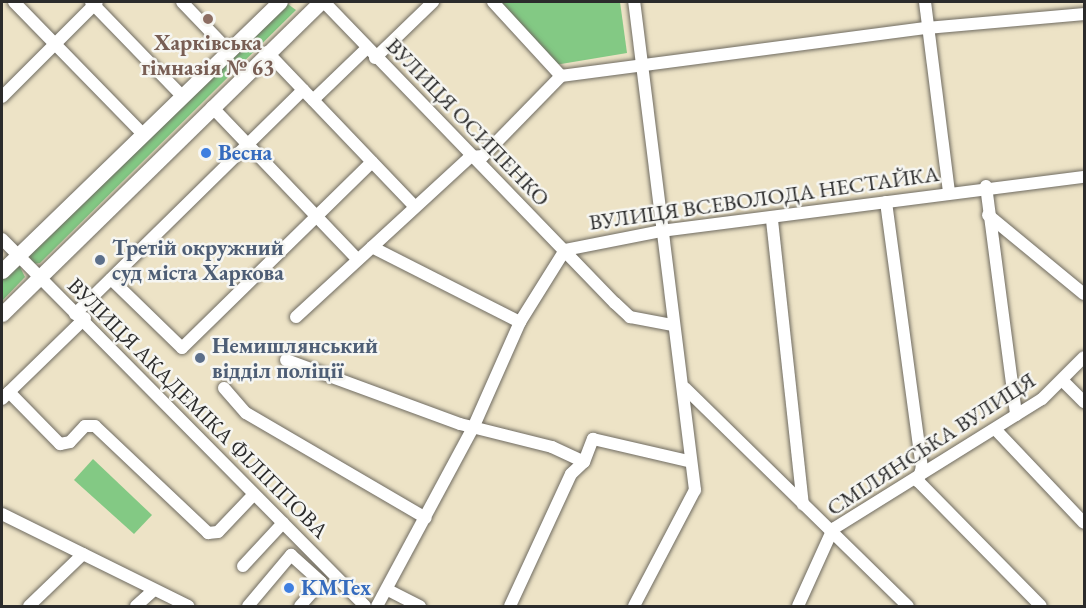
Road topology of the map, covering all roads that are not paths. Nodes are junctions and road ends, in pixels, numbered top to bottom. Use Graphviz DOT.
graph roads {
  1 [pos="14,2"];
  2 [pos="94,2"];
  3 [pos="182,2"];
  4 [pos="280,2"];
  5 [pos="322,2"];
  6 [pos="433,2"];
  7 [pos="493,2"];
  8 [pos="634,2"];
  9 [pos="925,2"];
  10 [pos="1084,14"];
  11 [pos="927,28"];
  12 [pos="55,43"];
  13 [pos="229,51"];
  14 [pos="267,52"];
  15 [pos="371,53"];
  16 [pos="641,64"];
  17 [pos="561,76"];
  18 [pos="303,90"];
  19 [pos="182,96"];
  20 [pos="2,97"];
  21 [pos="313,100"];
  22 [pos="212,107"];
  23 [pos="143,134"];
  24 [pos="248,145"];
  25 [pos="470,157"];
  26 [pos="372,162"];
  27 [pos="1084,177"];
  28 [pos="986,186"];
  29 [pos="949,192"];
  30 [pos="886,202"];
  31 [pos="415,207"];
  32 [pos="988,215"];
  33 [pos="317,216"];
  34 [pos="772,220"];
  35 [pos="661,231"];
  36 [pos="2,239"];
  37 [pos="372,247"];
  38 [pos="565,250"];
  39 [pos="18,256"];
  40 [pos="358,260"];
  41 [pos="2,271"];
  42 [pos="39,277"];
  43 [pos="111,279"];
  44 [pos="1084,294"];
  45 [pos="2,314"];
  46 [pos="81,317"];
  47 [pos="297,317"];
  48 [pos="520,322"];
  49 [pos="672,325"];
  50 [pos="1084,357"];
  51 [pos="286,360"];
  52 [pos="1063,381"];
  53 [pos="224,388"];
  54 [pos="685,388"];
  55 [pos="5,396"];
  56 [pos="1084,402"];
  57 [pos="1016,415"];
  58 [pos="473,428"];
  59 [pos="995,429"];
  60 [pos="688,461"];
  61 [pos="584,462"];
  62 [pos="921,474"];
  63 [pos="255,494"];
  64 [pos="803,504"];
  65 [pos="2,514"];
  66 [pos="426,518"];
  67 [pos="283,523"];
  68 [pos="1084,523"];
  69 [pos="833,529"];
  70 [pos="83,554"];
  71 [pos="243,566"];
  72 [pos="154,590"];
  73 [pos="388,590"];
  74 [pos="902,604"];
  75 [pos="29,606"];
  76 [pos="136,606"];
  77 [pos="188,606"];
  78 [pos="248,606"];
  79 [pos="300,606"];
  80 [pos="365,606"];
  81 [pos="377,606"];
  82 [pos="420,606"];
  83 [pos="510,606"];
  84 [pos="634,606"];
  85 [pos="798,606"];
  86 [pos="1041,606"];
  1 -- 12 [label="street"];
  2 -- 12 [label="street"];
  2 -- 19 [label="street"];
  3 -- 13 [label="street"];
  4 -- 13 [label="main road"];
  5 -- 14 [label="main road"];
  5 -- 15 [label="street, ВУЛИЦЯ ОСИПЕНКО"];
  6 -- 15 [label="street"];
  7 -- 17 [label="street"];
  8 -- 16 [label="street"];
  9 -- 11 [label="street"];
  10 -- 11 [label="street"];
  11 -- 16 [label="street"];
  11 -- 29 [label="street"];
  12 -- 20 [label="street"];
  12 -- 23 [label="street"];
  13 -- 19 [label="main road"];
  14 -- 18 [label="street"];
  14 -- 22 [label="main road"];
  15 -- 21 [label="street"];
  15 -- 25 [label="street, ВУЛИЦЯ ОСИПЕНКО"];
  16 -- 17 [label="street"];
  16 -- 35 [label="street"];
  17 -- 25 [label="street"];
  18 -- 21 [label="street"];
  18 -- 24 [label="street"];
  19 -- 23 [label="main road"];
  21 -- 26 [label="street"];
  22 -- 24 [label="street"];
  22 -- 42 [label="main road"];
  23 -- 39 [label="main road"];
  24 -- 33 [label="street"];
  24 -- 43 [label="street"];
  25 -- 31 [label="street"];
  25 -- 38 [label="street, ВУЛИЦЯ ОСИПЕНКО"];
  26 -- 31 [label="street"];
  26 -- 33 [label="street"];
  27 -- 28 [label="street, ВУЛИЦЯ ВСЕВОЛОДА НЕСТАЙКА"];
  28 -- 29 [label="street, ВУЛИЦЯ ВСЕВОЛОДА НЕСТАЙКА"];
  28 -- 32 [label="street"];
  29 -- 30 [label="street, ВУЛИЦЯ ВСЕВОЛОДА НЕСТАЙКА"];
  30 -- 34 [label="street, ВУЛИЦЯ ВСЕВОЛОДА НЕСТАЙКА"];
  30 -- 62 [label="street"];
  31 -- 37 [label="street"];
  32 -- 44 [label="street"];
  32 -- 57 [label="street"];
  33 -- 40 [label="street"];
  33 -- 43 [label="street"];
  34 -- 35 [label="street, ВУЛИЦЯ ВСЕВОЛОДА НЕСТАЙКА"];
  34 -- 64 [label="street"];
  35 -- 38 [label="street, ВУЛИЦЯ ВСЕВОЛОДА НЕСТАЙКА"];
  35 -- 49 [label="street"];
  36 -- 39 [label="street, ВУЛИЦЯ АКАДЕМІКА ФІЛІППОВА"];
  37 -- 40 [label="street"];
  37 -- 48 [label="street"];
  38 -- 48 [label="street, ВУЛИЦЯ ВСЕВОЛОДА НЕСТАЙКА"];
  38 -- 49 [label="street, ВУЛИЦЯ ОСИПЕНКО"];
  39 -- 41 [label="main road"];
  39 -- 42 [label="street, ВУЛИЦЯ АКАДЕМІКА ФІЛІППОВА"];
  40 -- 47 [label="street"];
  42 -- 45 [label="main road"];
  42 -- 46 [label="street, ВУЛИЦЯ АКАДЕМІКА ФІЛІППОВА"];
  43 -- 46 [label="street"];
  46 -- 55 [label="street"];
  46 -- 63 [label="street, ВУЛИЦЯ АКАДЕМІКА ФІЛІППОВА"];
  48 -- 58 [label="street, ВУЛИЦЯ ВСЕВОЛОДА НЕСТАЙКА"];
  49 -- 54 [label="street"];
  50 -- 52 [label="street, СМІЛЯНСЬКА ВУЛИЦЯ"];
  51 -- 58 [label="street"];
  52 -- 56 [label="street"];
  52 -- 57 [label="street, СМІЛЯНСЬКА ВУЛИЦЯ"];
  53 -- 66 [label="street"];
  54 -- 60 [label="street"];
  54 -- 64 [label="street"];
  55 -- 63 [label="street"];
  57 -- 59 [label="street, СМІЛЯНСЬКА ВУЛИЦЯ"];
  58 -- 61 [label="street"];
  58 -- 66 [label="street, ВУЛИЦЯ ВСЕВОЛОДА НЕСТАЙКА"];
  59 -- 62 [label="street, СМІЛЯНСЬКА ВУЛИЦЯ"];
  59 -- 68 [label="street"];
  60 -- 61 [label="street"];
  60 -- 84 [label="street"];
  61 -- 83 [label="street"];
  62 -- 69 [label="street, СМІЛЯНСЬКА ВУЛИЦЯ"];
  62 -- 86 [label="street"];
  63 -- 67 [label="street, ВУЛИЦЯ АКАДЕМІКА ФІЛІППОВА"];
  64 -- 69 [label="street"];
  65 -- 70 [label="street"];
  66 -- 73 [label="street, ВУЛИЦЯ ВСЕВОЛОДА НЕСТАЙКА"];
  67 -- 71 [label="street"];
  67 -- 80 [label="street, ВУЛИЦЯ АКАДЕМІКА ФІЛІППОВА"];
  69 -- 74 [label="street"];
  69 -- 85 [label="street, СМІЛЯНСЬКА ВУЛИЦЯ"];
  70 -- 72 [label="street"];
  70 -- 75 [label="street"];
  72 -- 76 [label="street"];
  72 -- 77 [label="street"];
  73 -- 81 [label="street, ВУЛИЦЯ ВСЕВОЛОДА НЕСТАЙКА"];
  73 -- 82 [label="street"];
  78 -- 79 [label="street"];
}
